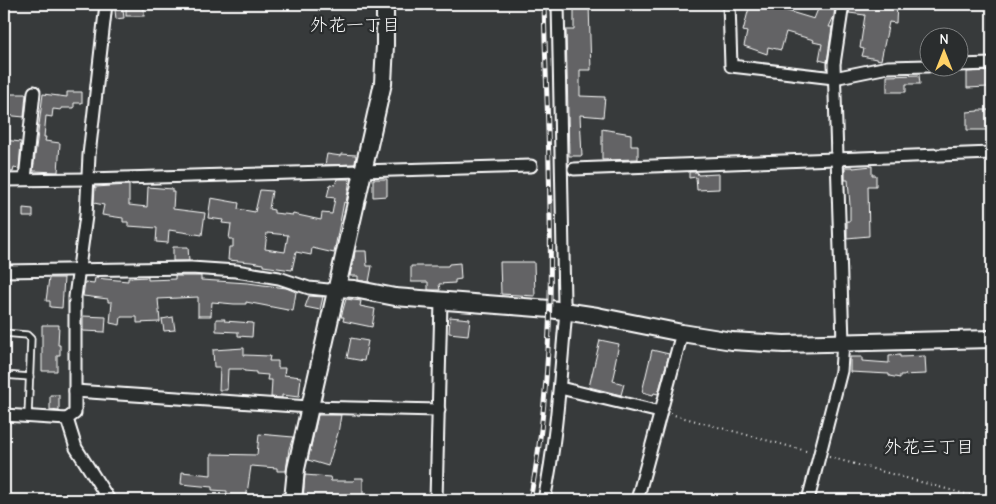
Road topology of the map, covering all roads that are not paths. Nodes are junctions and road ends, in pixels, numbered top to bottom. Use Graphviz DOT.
graph roads {
  1 [pos="106,4"];
  2 [pos="385,4"];
  3 [pos="558,4"];
  4 [pos="729,4"];
  5 [pos="842,4"];
  6 [pos="992,64"];
  7 [pos="968,65"];
  8 [pos="918,66"];
  9 [pos="834,78"];
  10 [pos="34,92"];
  11 [pos="992,153"];
  12 [pos="836,159"];
  13 [pos="531,166"];
  14 [pos="574,169"];
  15 [pos="364,171"];
  16 [pos="25,179"];
  17 [pos="88,179"];
  18 [pos="4,180"];
  19 [pos="79,269"];
  20 [pos="4,271"];
  21 [pos="336,288"];
  22 [pos="441,301"];
  23 [pos="566,311"];
  24 [pos="4,333"];
  25 [pos="682,334"];
  26 [pos="992,339"];
  27 [pos="843,342"];
  28 [pos="4,375"];
  29 [pos="30,377"];
  30 [pos="560,388"];
  31 [pos="75,391"];
  32 [pos="310,407"];
  33 [pos="439,410"];
  34 [pos="660,412"];
  35 [pos="4,415"];
  36 [pos="28,416"];
  37 [pos="67,419"];
  38 [pos="109,500"];
  39 [pos="293,500"];
  40 [pos="436,500"];
  41 [pos="544,500"];
  42 [pos="637,500"];
  43 [pos="808,500"];
  1 -- 17 [label="street"];
  2 -- 15 [label="street"];
  3 -- 23 [label="street"];
  4 -- 9 [label="street"];
  5 -- 9 [label="street"];
  6 -- 7 [label="street"];
  8 -- 9 [label="street"];
  9 -- 12 [label="street"];
  10 -- 16 [label="street"];
  11 -- 12 [label="street"];
  12 -- 14 [label="street"];
  12 -- 27 [label="street"];
  13 -- 15 [label="street"];
  15 -- 17 [label="street"];
  15 -- 21 [label="street"];
  16 -- 17 [label="street"];
  16 -- 18 [label="street"];
  17 -- 19 [label="street"];
  19 -- 20 [label="street"];
  19 -- 21 [label="street"];
  19 -- 31 [label="street"];
  21 -- 22 [label="street"];
  21 -- 32 [label="street"];
  22 -- 23 [label="street"];
  22 -- 33 [label="street"];
  23 -- 25 [label="street"];
  23 -- 30 [label="street"];
  24 -- 29 [label="lane"];
  25 -- 27 [label="street"];
  25 -- 34 [label="street"];
  26 -- 27 [label="street"];
  27 -- 43 [label="street"];
  28 -- 29 [label="lane"];
  29 -- 36 [label="lane"];
  30 -- 34 [label="street"];
  30 -- 41 [label="street"];
  31 -- 32 [label="street"];
  31 -- 37 [label="street"];
  32 -- 33 [label="street"];
  32 -- 39 [label="street"];
  33 -- 40 [label="street"];
  34 -- 42 [label="street"];
  35 -- 36 [label="street"];
  36 -- 37 [label="street"];
  37 -- 38 [label="street"];
}
